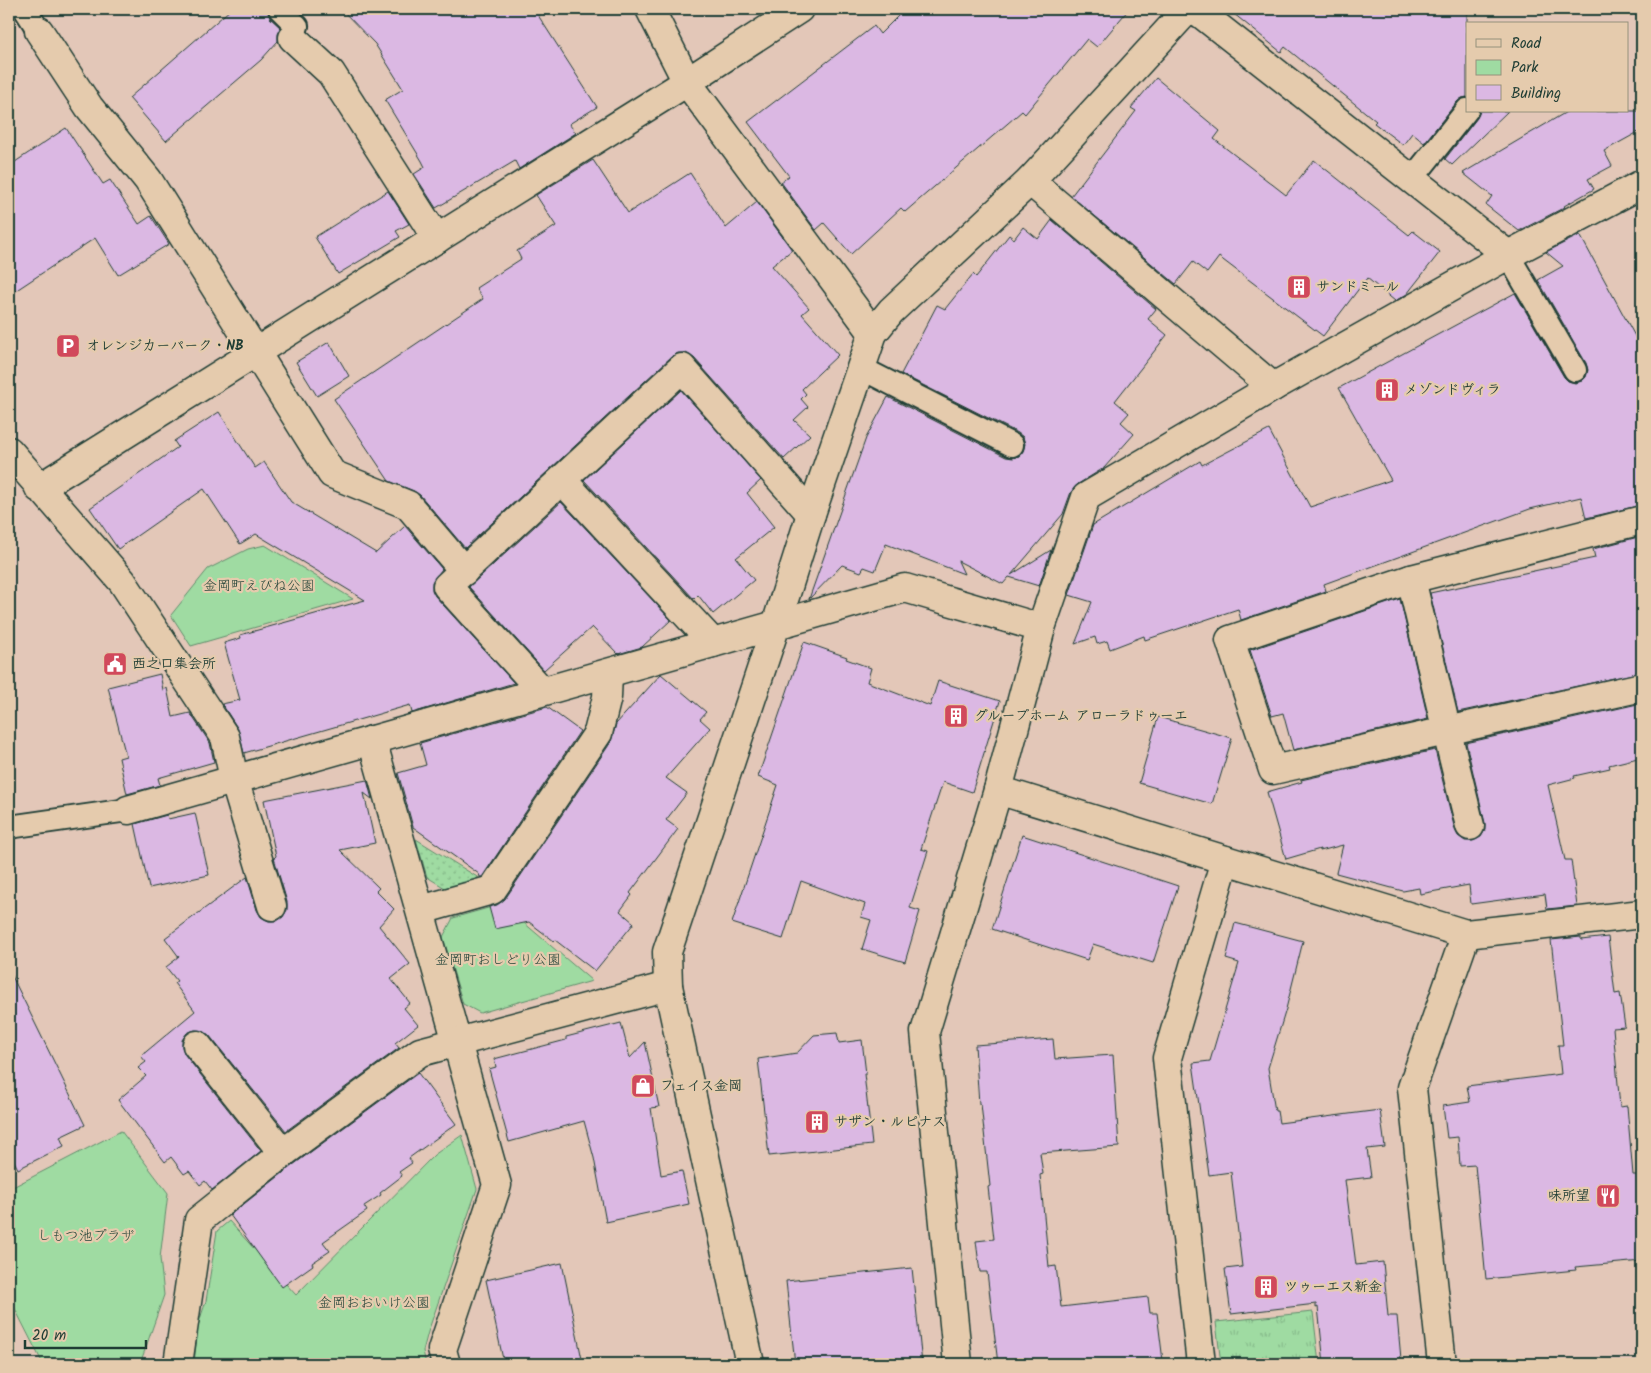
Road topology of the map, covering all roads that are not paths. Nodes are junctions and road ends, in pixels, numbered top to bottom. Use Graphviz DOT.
graph roads {
  1 [pos="280,9"];
  2 [pos="650,9"];
  3 [pos="799,9"];
  4 [pos="1188,9"];
  5 [pos="1195,9"];
  6 [pos="32,20"];
  7 [pos="293,38"];
  8 [pos="687,82"];
  9 [pos="1466,111"];
  10 [pos="1412,179"];
  11 [pos="1030,181"];
  12 [pos="1642,184"];
  13 [pos="437,239"];
  14 [pos="1508,255"];
  15 [pos="873,333"];
  16 [pos="255,353"];
  17 [pos="861,368"];
  18 [pos="1575,370"];
  19 [pos="1273,387"];
  20 [pos="1012,445"];
  21 [pos="9,451"];
  22 [pos="562,480"];
  23 [pos="39,488"];
  24 [pos="810,514"];
  25 [pos="1642,520"];
  26 [pos="464,571"];
  27 [pos="1412,579"];
  28 [pos="776,625"];
  29 [pos="1041,628"];
  30 [pos="712,643"];
  31 [pos="608,674"];
  32 [pos="1642,687"];
  33 [pos="542,691"];
  34 [pos="1447,732"];
  35 [pos="372,740"];
  36 [pos="234,779"];
  37 [pos="998,790"];
  38 [pos="128,810"];
  39 [pos="1470,826"];
  40 [pos="9,827"];
  41 [pos="1225,860"];
  42 [pos="272,906"];
  43 [pos="421,910"];
  44 [pos="1642,914"];
  45 [pos="1466,934"];
  46 [pos="668,986"];
  47 [pos="456,1043"];
  48 [pos="197,1045"];
  49 [pos="283,1153"];
  50 [pos="178,1364"];
  51 [pos="446,1364"];
  52 [pos="750,1364"];
  53 [pos="958,1364"];
  54 [pos="1201,1364"];
  55 [pos="1442,1364"];
  1 -- 7 [label="lane"];
  2 -- 8 [label="street"];
  3 -- 8 [label="street"];
  4 -- 11 [label="street"];
  5 -- 10 [label="street"];
  6 -- 16 [label="street"];
  7 -- 13 [label="street"];
  8 -- 13 [label="street"];
  8 -- 15 [label="street"];
  9 -- 10 [label="lane"];
  10 -- 14 [label="street"];
  11 -- 15 [label="street"];
  11 -- 19 [label="street"];
  12 -- 14 [label="street"];
  13 -- 16 [label="street"];
  14 -- 18 [label="lane"];
  14 -- 19 [label="street"];
  15 -- 17 [label="street"];
  16 -- 23 [label="street"];
  16 -- 26 [label="street"];
  17 -- 20 [label="lane"];
  17 -- 24 [label="street"];
  19 -- 29 [label="street"];
  21 -- 23 [label="street"];
  22 -- 24 [label="street"];
  22 -- 26 [label="street"];
  22 -- 30 [label="street"];
  23 -- 36 [label="street"];
  24 -- 28 [label="street"];
  25 -- 27 [label="street"];
  26 -- 33 [label="street"];
  27 -- 34 [label="street"];
  27 -- 34 [label="street"];
  28 -- 29 [label="street"];
  28 -- 30 [label="street"];
  28 -- 46 [label="street"];
  29 -- 37 [label="street"];
  30 -- 31 [label="street"];
  31 -- 33 [label="street"];
  31 -- 43 [label="street"];
  32 -- 34 [label="street"];
  33 -- 35 [label="street"];
  34 -- 39 [label="street"];
  35 -- 36 [label="street"];
  35 -- 43 [label="street"];
  36 -- 38 [label="street"];
  36 -- 42 [label="street"];
  37 -- 41 [label="street"];
  37 -- 53 [label="street"];
  38 -- 40 [label="lane"];
  41 -- 45 [label="street"];
  41 -- 54 [label="street"];
  43 -- 47 [label="street"];
  44 -- 45 [label="street"];
  45 -- 55 [label="street"];
  46 -- 47 [label="street"];
  46 -- 52 [label="street"];
  47 -- 49 [label="street"];
  47 -- 51 [label="street"];
  48 -- 49 [label="street"];
  49 -- 50 [label="street"];
}
